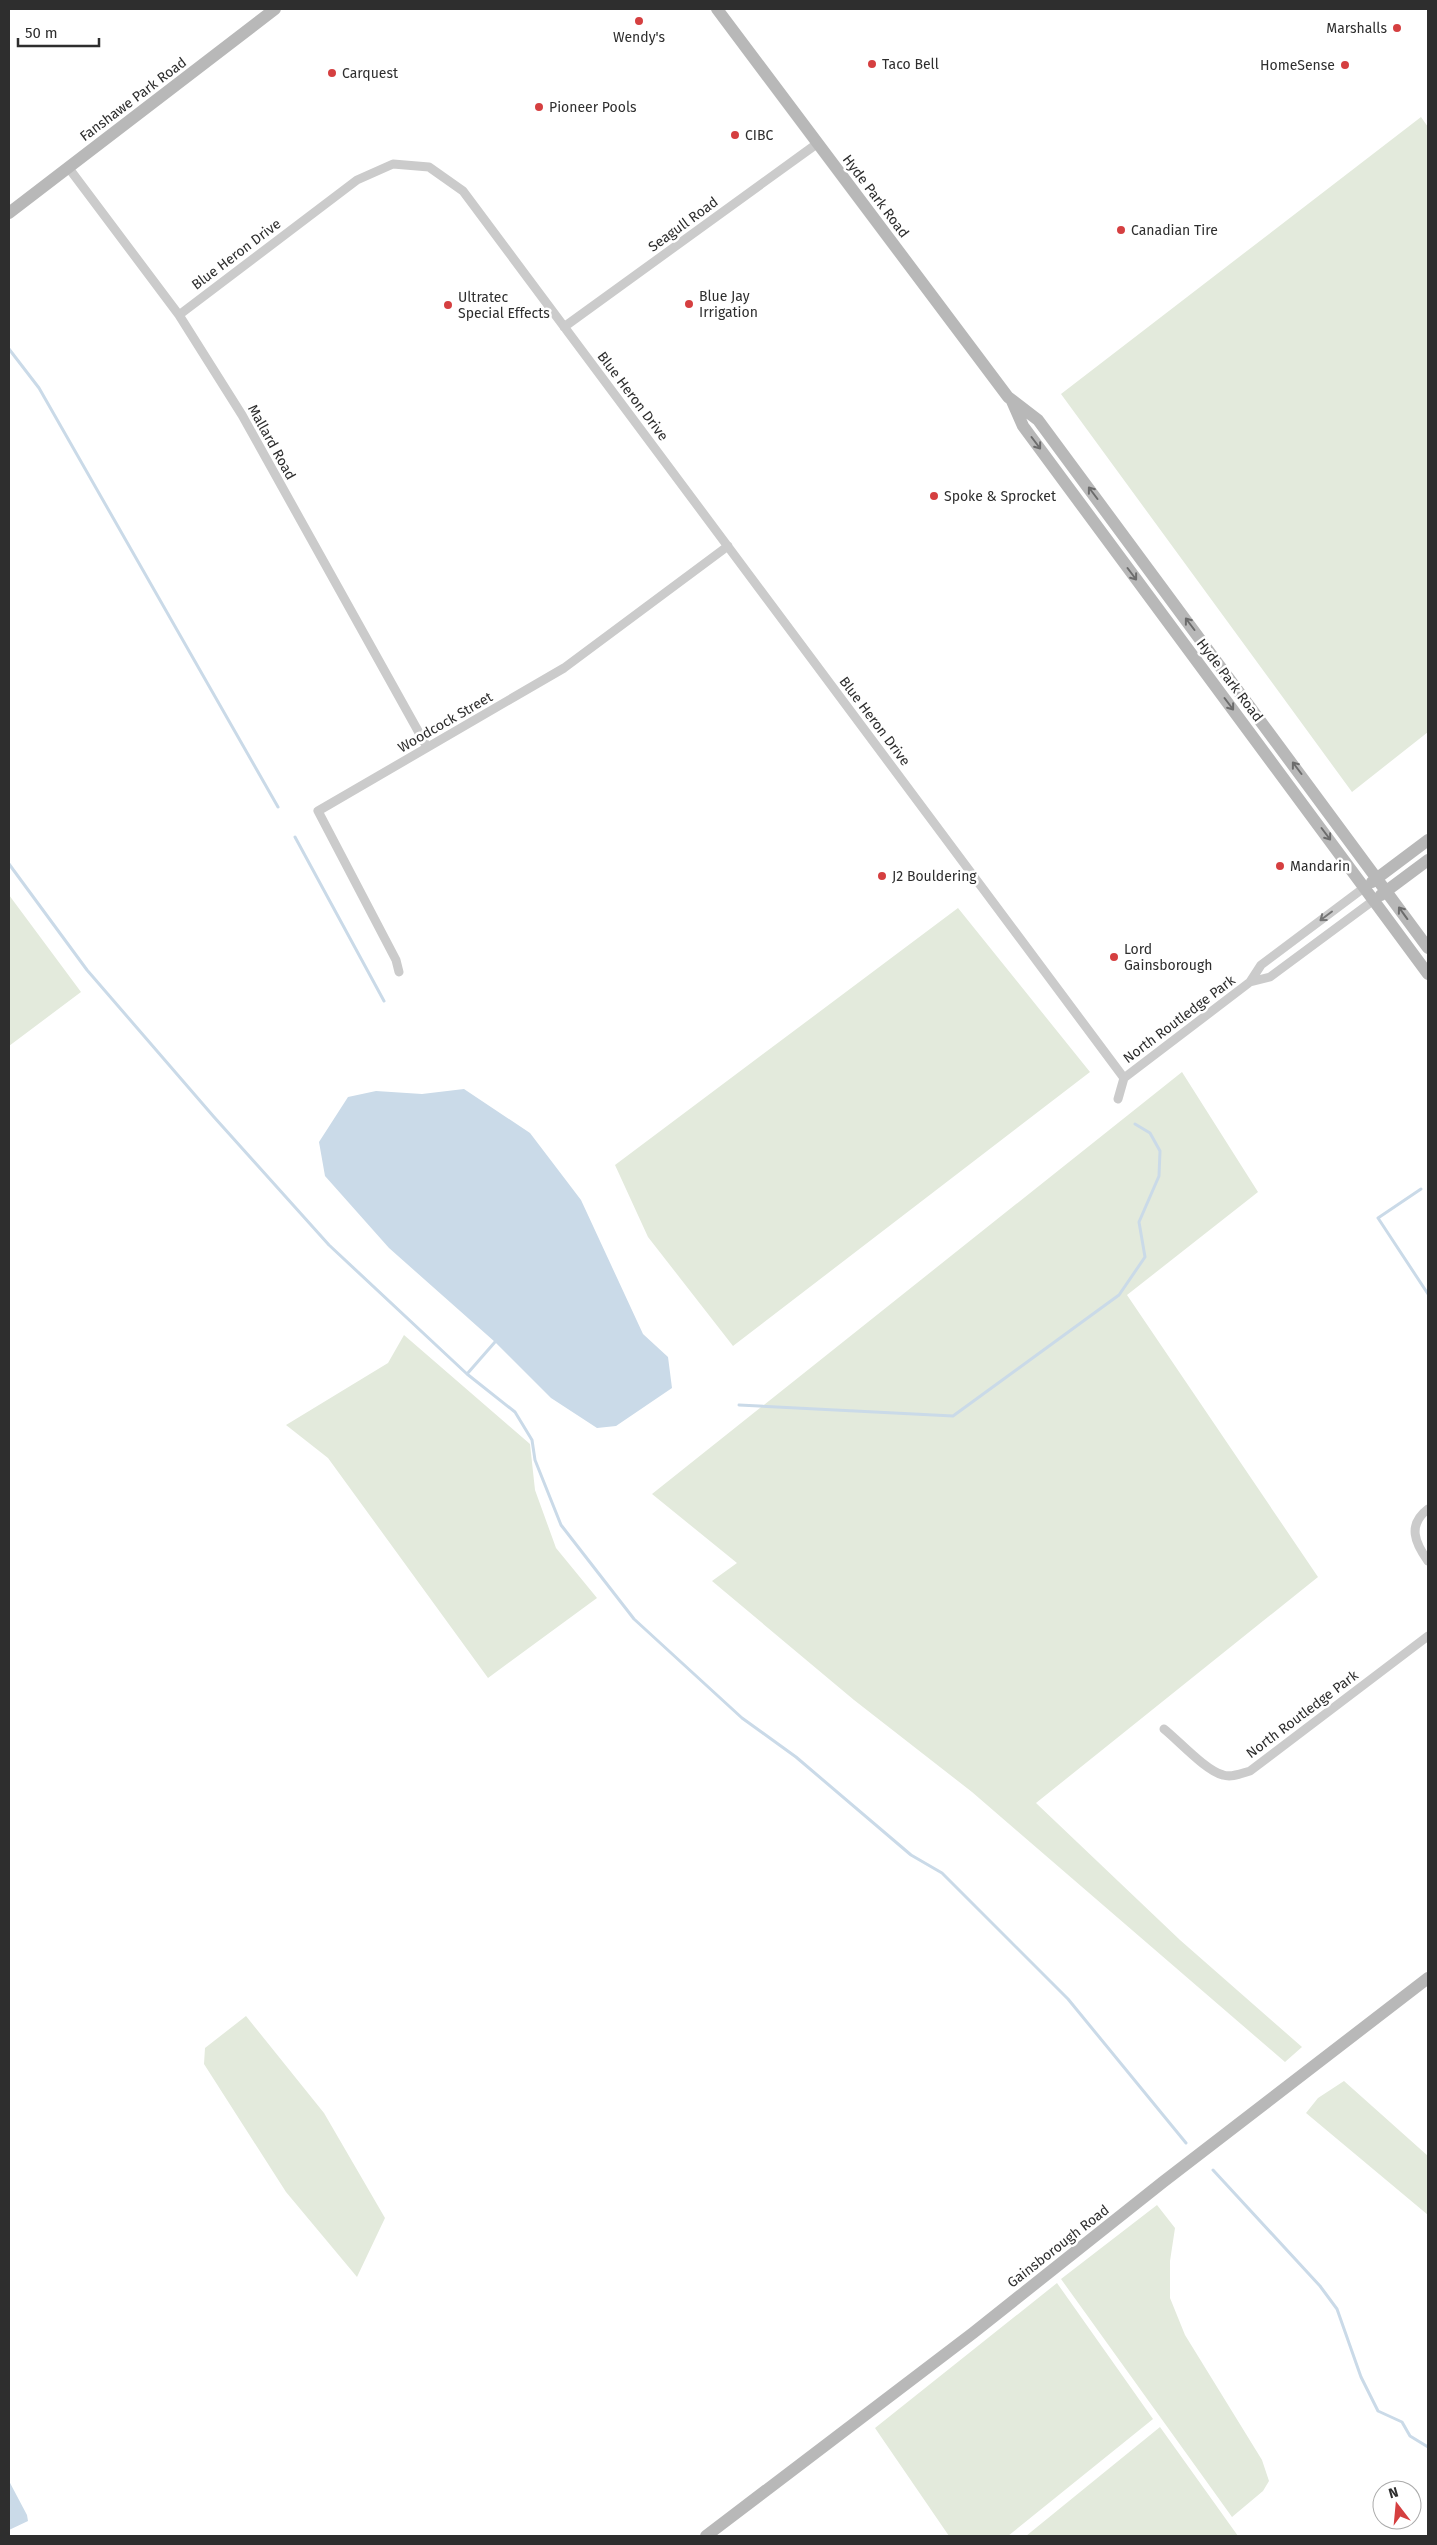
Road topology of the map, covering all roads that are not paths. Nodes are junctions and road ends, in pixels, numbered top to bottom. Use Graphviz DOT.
graph roads {
  1 [pos="275,9"];
  2 [pos="717,9"];
  3 [pos="818,143"];
  4 [pos="68,167"];
  5 [pos="9,213"];
  6 [pos="178,315"];
  7 [pos="564,327"];
  8 [pos="1012,401"];
  9 [pos="728,546"];
  10 [pos="428,747"];
  11 [pos="1428,840"];
  12 [pos="1428,860"];
  13 [pos="1378,878"];
  14 [pos="1365,887"];
  15 [pos="1388,890"];
  16 [pos="1374,900"];
  17 [pos="1428,948"];
  18 [pos="399,972"];
  19 [pos="1428,974"];
  20 [pos="1250,982"];
  21 [pos="1124,1078"];
  22 [pos="1118,1099"];
  23 [pos="1428,1509"];
  24 [pos="1428,1561"];
  25 [pos="1428,1636"];
  26 [pos="1164,1729"];
  27 [pos="1428,1978"];
  28 [pos="706,2536"];
  1 -- 4 [label="main road, Fanshawe Park Road"];
  2 -- 3 [label="main road, Hyde Park Road"];
  3 -- 7 [label="street, Seagull Road"];
  3 -- 8 [label="main road, Hyde Park Road"];
  4 -- 5 [label="main road, Fanshawe Park Road"];
  4 -- 6 [label="street, Mallard Road"];
  6 -- 7 [label="street, Blue Heron Drive"];
  6 -- 10 [label="street, Mallard Road"];
  7 -- 9 [label="street, Blue Heron Drive"];
  13 -- 8 [label="main road, Hyde Park Road, one-way"];
  8 -- 14 [label="main road, Hyde Park Road, one-way"];
  9 -- 10 [label="street, Woodcock Street"];
  9 -- 21 [label="street, Blue Heron Drive"];
  10 -- 18 [label="street, Woodcock Street"];
  11 -- 13 [label="main road"];
  12 -- 15 [label="main road"];
  13 -- 14 [label="main road"];
  13 -- 15 [label="main road, Hyde Park Road"];
  14 -- 16 [label="main road, Hyde Park Road"];
  14 -- 20 [label="street, one-way"];
  15 -- 16 [label="main road"];
  17 -- 15 [label="main road, Hyde Park Road, one-way"];
  16 -- 19 [label="main road, Hyde Park Road"];
  16 -- 20 [label="street"];
  20 -- 21 [label="street, North Routledge Park"];
  21 -- 22 [label="street"];
  23 -- 24 [label="street"];
  25 -- 26 [label="street, North Routledge Park"];
  27 -- 28 [label="main road, Gainsborough Road"];
}
